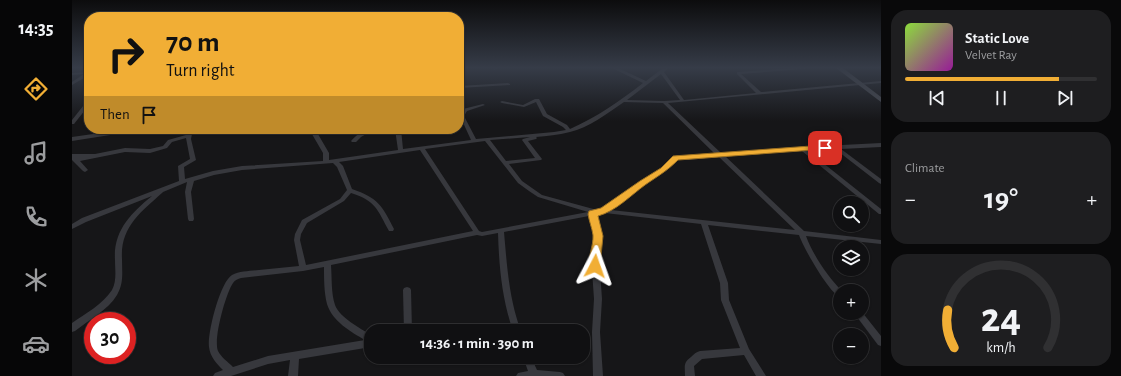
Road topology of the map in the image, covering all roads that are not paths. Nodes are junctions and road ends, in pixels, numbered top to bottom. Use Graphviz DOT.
graph roads {
  1 [pos="483,86"];
  2 [pos="643,86"];
  3 [pos="674,86"];
  4 [pos="751,86"];
  5 [pos="842,86"];
  6 [pos="861,86"];
  7 [pos="464,87"];
  8 [pos="759,93"];
  9 [pos="881,100"];
  10 [pos="623,101"];
  11 [pos="683,101"];
  12 [pos="502,102"];
  13 [pos="664,102"];
  14 [pos="483,104"];
  15 [pos="84,108"];
  16 [pos="464,112"];
  17 [pos="464,120"];
  18 [pos="72,123"];
  19 [pos="569,131"];
  20 [pos="107,134"];
  21 [pos="315,134"];
  22 [pos="363,134"];
  23 [pos="399,134"];
  24 [pos="554,134"];
  25 [pos="188,136"];
  26 [pos="72,139"];
  27 [pos="486,139"];
  28 [pos="354,141"];
  29 [pos="474,141"];
  30 [pos="881,145"];
  31 [pos="835,147"];
  32 [pos="421,148"];
  33 [pos="803,149"];
  34 [pos="401,151"];
  35 [pos="722,156"];
  36 [pos="73,158"];
  37 [pos="335,161"];
  38 [pos="326,162"];
  39 [pos="505,163"];
  40 [pos="85,170"];
  41 [pos="191,179"];
  42 [pos="182,182"];
  43 [pos="881,182"];
  44 [pos="165,189"];
  45 [pos="350,190"];
  46 [pos="598,212"];
  47 [pos="881,212"];
  48 [pos="191,218"];
  49 [pos="704,222"];
  50 [pos="72,225"];
  51 [pos="391,229"];
  52 [pos="501,231"];
  53 [pos="477,233"];
  54 [pos="802,233"];
  55 [pos="881,242"];
  56 [pos="327,263"];
  57 [pos="303,268"];
  58 [pos="833,284"];
  59 [pos="407,290"];
  60 [pos="864,320"];
  61 [pos="408,324"];
  62 [pos="514,324"];
  63 [pos="72,328"];
  64 [pos="364,335"];
  65 [pos="881,342"];
  66 [pos="364,344"];
  67 [pos="746,351"];
  68 [pos="295,357"];
  69 [pos="530,364"];
  70 [pos="231,371"];
  71 [pos="534,375"];
  72 [pos="218,376"];
  73 [pos="293,376"];
  74 [pos="521,376"];
  75 [pos="560,376"];
  76 [pos="598,376"];
  77 [pos="690,376"];
  78 [pos="761,376"];
  1 -- 7 [label="street"];
  2 -- 10 [label="street"];
  3 -- 11 [label="street"];
  4 -- 8 [label="street"];
  5 -- 8 [label="street"];
  6 -- 9 [label="street"];
  8 -- 11 [label="street"];
  10 -- 13 [label="street"];
  10 -- 19 [label="street"];
  11 -- 13 [label="street"];
  12 -- 19 [label="street"];
  13 -- 35 [label="street"];
  14 -- 16 [label="street"];
  15 -- 18 [label="street"];
  17 -- 29 [label="street"];
  19 -- 24 [label="street"];
  20 -- 26 [label="street"];
  21 -- 38 [label="street"];
  22 -- 28 [label="street"];
  23 -- 34 [label="street"];
  24 -- 27 [label="street"];
  24 -- 39 [label="street"];
  25 -- 36 [label="street"];
  25 -- 42 [label="street"];
  27 -- 29 [label="street"];
  27 -- 39 [label="street"];
  29 -- 32 [label="street"];
  30 -- 31 [label="street"];
  31 -- 33 [label="street"];
  31 -- 43 [label="street"];
  32 -- 34 [label="street"];
  32 -- 53 [label="street"];
  33 -- 35 [label="street"];
  33 -- 47 [label="street"];
  34 -- 37 [label="street"];
  35 -- 46 [label="street"];
  35 -- 54 [label="street"];
  36 -- 40 [label="street"];
  37 -- 38 [label="street"];
  37 -- 45 [label="street"];
  38 -- 41 [label="street"];
  39 -- 46 [label="street"];
  41 -- 42 [label="street"];
  41 -- 48 [label="street"];
  42 -- 44 [label="street"];
  44 -- 50 [label="street"];
  44 -- 63 [label="street"];
  45 -- 51 [label="street"];
  45 -- 57 [label="street"];
  46 -- 49 [label="street"];
  46 -- 52 [label="street"];
  46 -- 76 [label="street"];
  49 -- 54 [label="street"];
  49 -- 67 [label="street"];
  52 -- 53 [label="street"];
  52 -- 62 [label="street"];
  53 -- 56 [label="street"];
  54 -- 55 [label="street"];
  54 -- 58 [label="street"];
  56 -- 57 [label="street"];
  56 -- 64 [label="street"];
  57 -- 70 [label="street"];
  59 -- 61 [label="street"];
  60 -- 65 [label="street"];
  66 -- 68 [label="street"];
  67 -- 77 [label="street"];
  67 -- 78 [label="street"];
  68 -- 70 [label="street"];
  68 -- 73 [label="street"];
  69 -- 71 [label="street"];
  70 -- 72 [label="street"];
  71 -- 74 [label="street"];
  71 -- 75 [label="street"];
}
